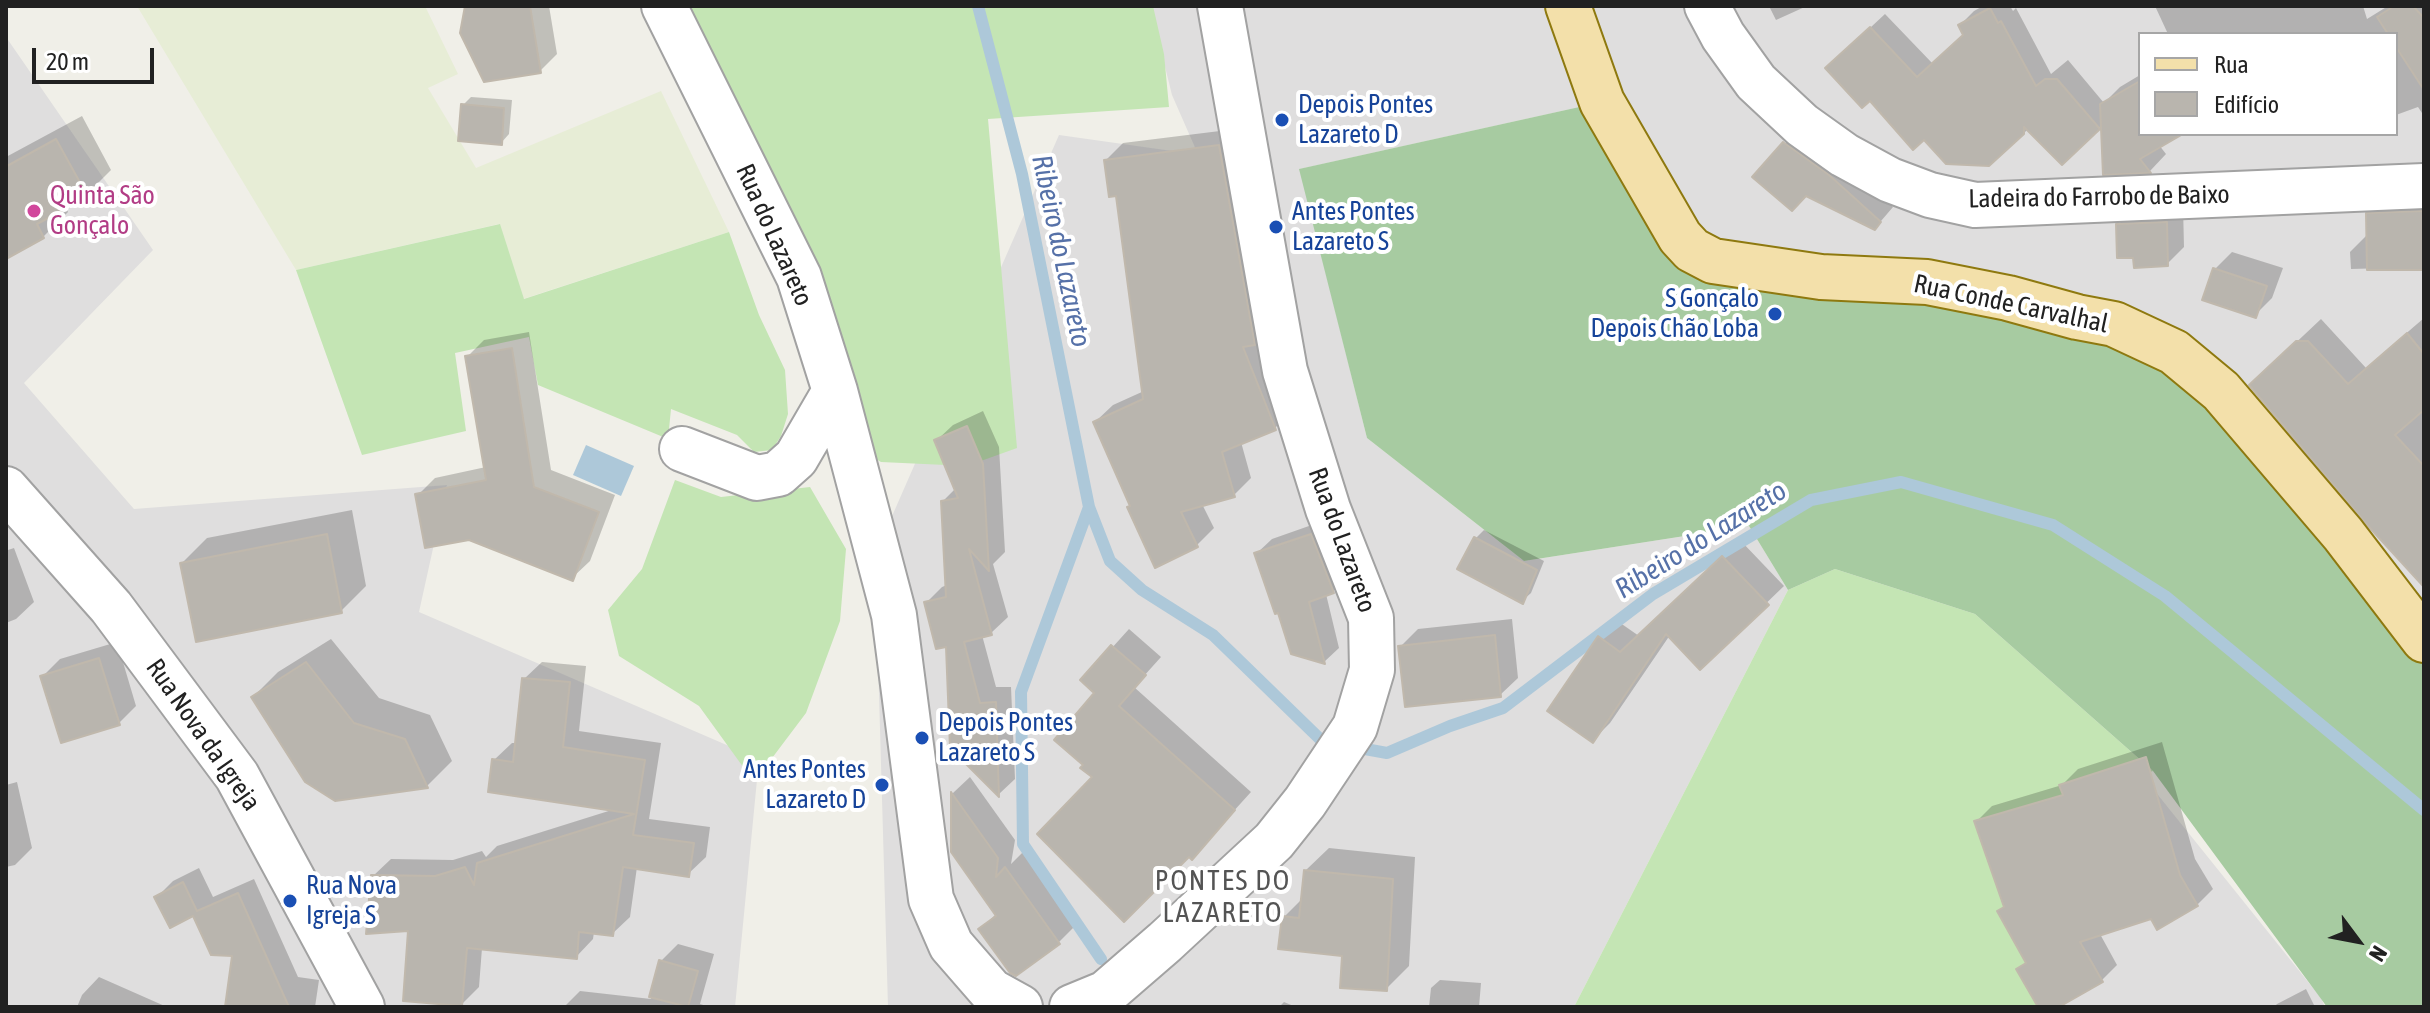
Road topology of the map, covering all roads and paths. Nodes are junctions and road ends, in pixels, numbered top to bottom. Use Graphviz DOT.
graph roads {
  1 [pos="664,6"];
  2 [pos="1220,6"];
  3 [pos="1568,6"];
  4 [pos="1707,6"];
  5 [pos="2424,186"];
  6 [pos="835,391"];
  7 [pos="682,449"];
  8 [pos="6,489"];
  9 [pos="2424,640"];
  10 [pos="362,1007"];
  11 [pos="1020,1007"];
  12 [pos="1072,1007"];
  1 -- 6 [label="street, Rua do Lazareto"];
  2 -- 12 [label="street, Rua do Lazareto"];
  3 -- 9 [label="main road, Rua Conde Carvalhal"];
  4 -- 5 [label="street, Ladeira do Farrobo de Baixo"];
  6 -- 7 [label="street"];
  6 -- 11 [label="street, Rua do Lazareto"];
  8 -- 10 [label="street, Rua Nova da Igreja"];
}
